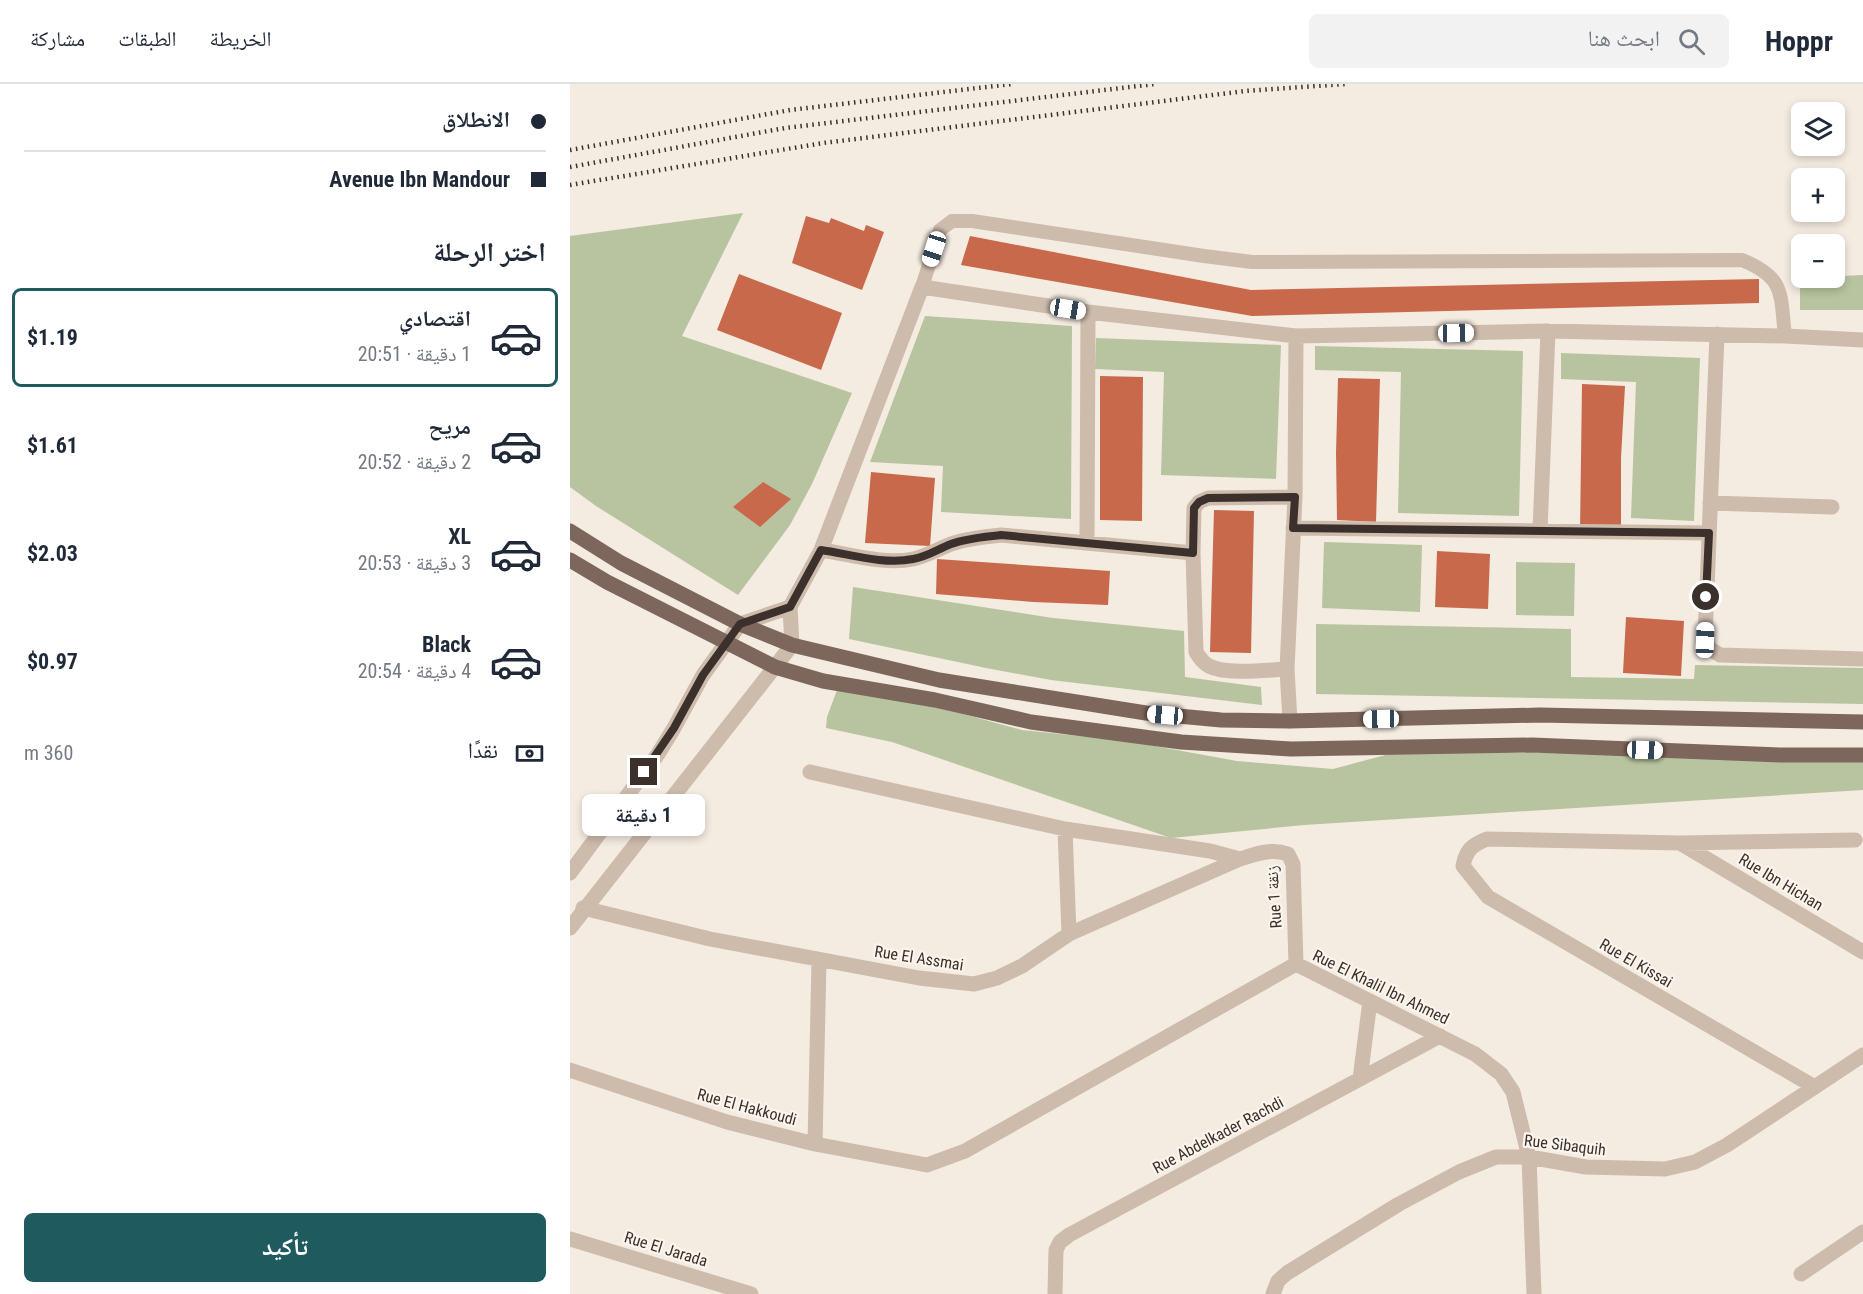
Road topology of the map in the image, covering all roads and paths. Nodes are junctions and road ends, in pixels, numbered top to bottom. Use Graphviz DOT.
graph roads {
  1 [pos="922,287"];
  2 [pos="1088,312"];
  3 [pos="1548,331"];
  4 [pos="1717,334"];
  5 [pos="1296,336"];
  6 [pos="1785,336"];
  7 [pos="1863,340"];
  8 [pos="1295,497"];
  9 [pos="1710,503"];
  10 [pos="1832,507"];
  11 [pos="1293,528"];
  12 [pos="570,531"];
  13 [pos="1540,531"];
  14 [pos="1709,533"];
  15 [pos="1087,542"];
  16 [pos="821,550"];
  17 [pos="1193,553"];
  18 [pos="570,560"];
  19 [pos="790,607"];
  20 [pos="740,624"];
  21 [pos="725,643"];
  22 [pos="792,645"];
  23 [pos="1863,659"];
  24 [pos="775,667"];
  25 [pos="1287,669"];
  26 [pos="1290,721"];
  27 [pos="1863,722"];
  28 [pos="1863,754"];
  29 [pos="810,772"];
  30 [pos="1065,829"];
  31 [pos="1855,840"];
  32 [pos="1680,843"];
  33 [pos="1262,852"];
  34 [pos="1240,859"];
  35 [pos="570,873"];
  36 [pos="583,908"];
  37 [pos="570,928"];
  38 [pos="1069,934"];
  39 [pos="1863,952"];
  40 [pos="819,960"];
  41 [pos="1296,964"];
  42 [pos="1370,1001"];
  43 [pos="1440,1036"];
  44 [pos="1863,1055"];
  45 [pos="570,1070"];
  46 [pos="1360,1079"];
  47 [pos="1813,1086"];
  48 [pos="815,1144"];
  49 [pos="1528,1157"];
  50 [pos="918,1164"];
  51 [pos="1863,1232"];
  52 [pos="570,1239"];
  53 [pos="1801,1274"];
  54 [pos="751,1294"];
  55 [pos="1055,1294"];
  56 [pos="1273,1294"];
  57 [pos="1534,1294"];
  1 -- 2 [label="street"];
  1 -- 6 [label="lane"];
  1 -- 16 [label="street"];
  2 -- 5 [label="street"];
  2 -- 15 [label="street"];
  3 -- 4 [label="street"];
  3 -- 5 [label="street"];
  3 -- 13 [label="street"];
  4 -- 6 [label="street"];
  4 -- 9 [label="street"];
  5 -- 8 [label="street"];
  6 -- 7 [label="street"];
  8 -- 11 [label="street"];
  8 -- 17 [label="street"];
  9 -- 10 [label="street"];
  9 -- 14 [label="street"];
  11 -- 13 [label="street"];
  11 -- 25 [label="street"];
  12 -- 20 [label="main road"];
  13 -- 14 [label="street"];
  14 -- 23 [label="street"];
  15 -- 16 [label="street"];
  15 -- 17 [label="street"];
  16 -- 19 [label="street"];
  17 -- 25 [label="street"];
  18 -- 21 [label="main road"];
  19 -- 20 [label="street"];
  19 -- 22 [label="street"];
  20 -- 21 [label="street"];
  20 -- 22 [label="main road"];
  21 -- 24 [label="main road"];
  21 -- 35 [label="street"];
  22 -- 24 [label="street"];
  22 -- 26 [label="main road"];
  24 -- 28 [label="main road"];
  24 -- 36 [label="street"];
  25 -- 26 [label="street"];
  26 -- 27 [label="main road"];
  29 -- 30 [label="street"];
  30 -- 34 [label="street"];
  30 -- 38 [label="street"];
  31 -- 32 [label="street"];
  32 -- 39 [label="street, Rue Ibn Hichan"];
  32 -- 47 [label="street, Rue El Kissai"];
  33 -- 34 [label="street, Rue El Assmai"];
  33 -- 41 [label="street, Rue 1 زنقة"];
  34 -- 38 [label="street, Rue El Assmai"];
  36 -- 37 [label="street"];
  36 -- 40 [label="street, Rue El Assmai"];
  38 -- 40 [label="street, Rue El Assmai"];
  40 -- 48 [label="street"];
  41 -- 42 [label="street, Rue El Khalil Ibn Ahmed"];
  41 -- 50 [label="street, Rue El Khalil Ibn Ahmed"];
  42 -- 43 [label="street, Rue El Khalil Ibn Ahmed"];
  42 -- 46 [label="street"];
  43 -- 46 [label="street, Rue Abdelkader Rachdi"];
  43 -- 49 [label="street, Rue El Khalil Ibn Ahmed"];
  44 -- 47 [label="street, Rue Sibaquih"];
  45 -- 48 [label="street, Rue El Hakkoudi"];
  46 -- 55 [label="street, Rue Abdelkader Rachdi"];
  47 -- 49 [label="street, Rue Sibaquih"];
  48 -- 50 [label="street, Rue El Hakkoudi"];
  49 -- 56 [label="street, Rue Sibaquih"];
  49 -- 57 [label="street, Rue El Khalil Ibn Ahmed"];
  51 -- 53 [label="street"];
  52 -- 54 [label="street, Rue El Jarada"];
}
